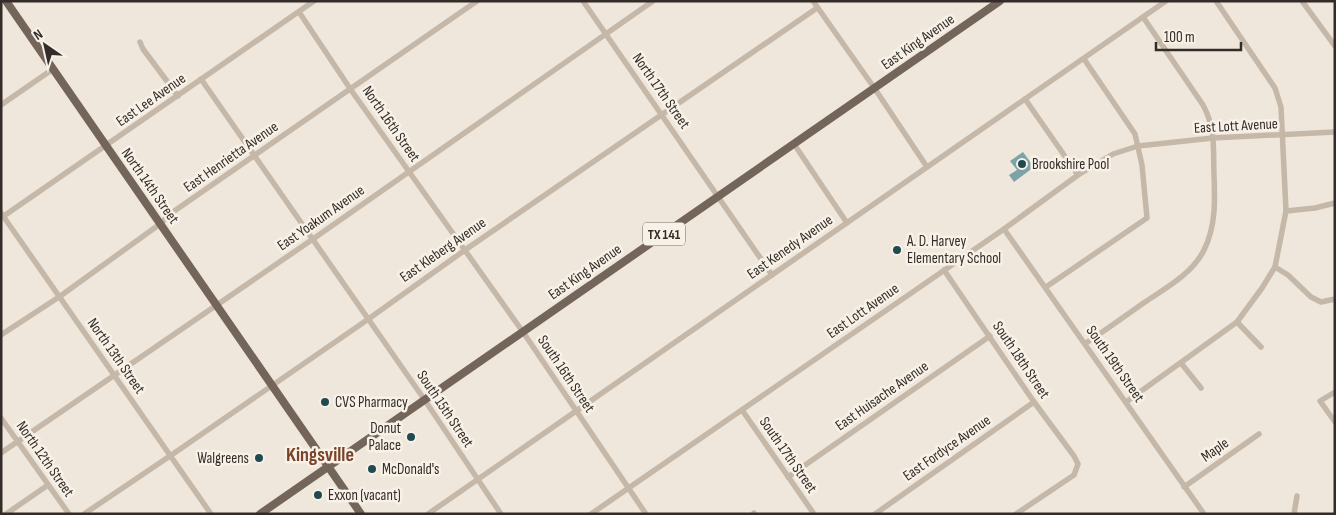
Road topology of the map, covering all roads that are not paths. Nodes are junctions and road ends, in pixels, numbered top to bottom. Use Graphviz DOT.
graph roads {
  1 [pos="314,1"];
  2 [pos="477,1"];
  3 [pos="583,1"];
  4 [pos="654,1"];
  5 [pos="813,1"];
  6 [pos="1000,1"];
  7 [pos="1166,1"];
  8 [pos="1216,1"];
  9 [pos="1302,1"];
  10 [pos="8,4"];
  11 [pos="817,8"];
  12 [pos="299,12"];
  13 [pos="1143,17"];
  14 [pos="606,34"];
  15 [pos="140,42"];
  16 [pos="1335,46"];
  17 [pos="1084,58"];
  18 [pos="53,69"];
  19 [pos="201,79"];
  20 [pos="875,89"];
  21 [pos="351,90"];
  22 [pos="178,96"];
  23 [pos="1025,99"];
  24 [pos="1,105"];
  25 [pos="663,115"];
  26 [pos="1335,132"];
  27 [pos="1282,136"];
  28 [pos="1213,138"];
  29 [pos="794,144"];
  30 [pos="1138,146"];
  31 [pos="106,147"];
  32 [pos="254,156"];
  33 [pos="927,167"];
  34 [pos="409,172"];
  35 [pos="1078,176"];
  36 [pos="718,196"];
  37 [pos="1335,203"];
  38 [pos="1286,211"];
  39 [pos="2,216"];
  40 [pos="847,223"];
  41 [pos="160,224"];
  42 [pos="1004,229"];
  43 [pos="313,239"];
  44 [pos="465,250"];
  45 [pos="1275,268"];
  46 [pos="944,270"];
  47 [pos="772,274"];
  48 [pos="1046,287"];
  49 [pos="59,296"];
  50 [pos="1335,299"];
  51 [pos="216,305"];
  52 [pos="367,320"];
  53 [pos="1236,322"];
  54 [pos="523,332"];
  55 [pos="1,335"];
  56 [pos="990,336"];
  57 [pos="1086,343"];
  58 [pos="1261,347"];
  59 [pos="1181,363"];
  60 [pos="115,376"];
  61 [pos="272,386"];
  62 [pos="1201,388"];
  63 [pos="1335,392"];
  64 [pos="424,399"];
  65 [pos="1034,402"];
  66 [pos="1126,402"];
  67 [pos="742,410"];
  68 [pos="576,411"];
  69 [pos="1,418"];
  70 [pos="1335,422"];
  71 [pos="1259,434"];
  72 [pos="18,441"];
  73 [pos="1,453"];
  74 [pos="170,456"];
  75 [pos="328,466"];
  76 [pos="788,476"];
  77 [pos="478,479"];
  78 [pos="48,485"];
  79 [pos="1184,487"];
  80 [pos="628,488"];
  81 [pos="1297,496"];
  82 [pos="6,514"];
  83 [pos="69,514"];
  84 [pos="84,514"];
  85 [pos="211,514"];
  86 [pos="260,514"];
  87 [pos="361,514"];
  88 [pos="428,514"];
  89 [pos="501,514"];
  90 [pos="591,514"];
  91 [pos="646,514"];
  92 [pos="814,514"];
  93 [pos="875,514"];
  94 [pos="1016,514"];
  95 [pos="1204,514"];
  96 [pos="1294,514"];
  1 -- 12 [label="street, East Lee Avenue"];
  2 -- 21 [label="street, East Henrietta Avenue"];
  3 -- 14 [label="street, North 17th Street"];
  4 -- 14 [label="street, East Yoakum Avenue"];
  5 -- 11 [label="street"];
  6 -- 20 [label="main road, East King Avenue / TX 141"];
  7 -- 13 [label="street, East Kenedy Avenue"];
  8 -- 27 [label="street"];
  9 -- 16 [label="street"];
  10 -- 18 [label="main road, North 14th Street"];
  11 -- 20 [label="street"];
  11 -- 25 [label="street, East Kleberg Avenue"];
  12 -- 19 [label="street, East Lee Avenue"];
  12 -- 21 [label="street, North 16th Street"];
  13 -- 17 [label="street, East Kenedy Avenue"];
  13 -- 28 [label="street"];
  14 -- 25 [label="street, North 17th Street"];
  14 -- 34 [label="street, East Yoakum Avenue"];
  15 -- 22 [label="street"];
  17 -- 23 [label="street, East Kenedy Avenue"];
  17 -- 30 [label="street"];
  18 -- 24 [label="street"];
  18 -- 31 [label="main road, North 14th Street"];
  19 -- 22 [label="street, East Lee Avenue"];
  19 -- 32 [label="street, South 15th Street"];
  20 -- 29 [label="main road, East King Avenue / TX 141"];
  20 -- 33 [label="street"];
  21 -- 32 [label="street, East Henrietta Avenue"];
  21 -- 34 [label="street, North 16th Street"];
  22 -- 31 [label="street, East Lee Avenue"];
  23 -- 33 [label="street, East Kenedy Avenue"];
  23 -- 35 [label="street"];
  25 -- 36 [label="street, North 17th Street"];
  25 -- 44 [label="street, East Kleberg Avenue"];
  26 -- 27 [label="street, East Lott Avenue"];
  27 -- 28 [label="street, East Lott Avenue"];
  27 -- 38 [label="street"];
  28 -- 30 [label="street, East Lott Avenue"];
  28 -- 57 [label="street"];
  29 -- 36 [label="main road, East King Avenue / TX 141"];
  29 -- 40 [label="street"];
  30 -- 35 [label="street, East Lott Avenue"];
  30 -- 48 [label="street"];
  31 -- 39 [label="street, East Lee Avenue"];
  31 -- 41 [label="main road, North 14th Street"];
  32 -- 41 [label="street, East Henrietta Avenue"];
  32 -- 43 [label="street, South 15th Street"];
  33 -- 40 [label="street, East Kenedy Avenue"];
  34 -- 43 [label="street, East Yoakum Avenue"];
  34 -- 44 [label="street, North 16th Street"];
  35 -- 42 [label="street, East Lott Avenue"];
  36 -- 47 [label="street"];
  36 -- 54 [label="main road, East King Avenue / TX 141"];
  37 -- 38 [label="street"];
  38 -- 45 [label="street"];
  39 -- 49 [label="street, North 13th Street"];
  40 -- 47 [label="street, East Kenedy Avenue"];
  41 -- 49 [label="street, East Henrietta Avenue"];
  41 -- 51 [label="main road, North 14th Street"];
  42 -- 46 [label="street, East Lott Avenue"];
  42 -- 48 [label="street, South 19th Street"];
  43 -- 51 [label="street, East Yoakum Avenue"];
  43 -- 52 [label="street, South 15th Street"];
  44 -- 52 [label="street, East Kleberg Avenue"];
  44 -- 54 [label="street, South 16th Street"];
  45 -- 50 [label="street"];
  45 -- 53 [label="street"];
  46 -- 56 [label="street, South 18th Street"];
  46 -- 67 [label="street, East Lott Avenue"];
  47 -- 68 [label="street, East Kenedy Avenue"];
  48 -- 57 [label="street, South 19th Street"];
  49 -- 55 [label="street, East Henrietta Avenue"];
  49 -- 60 [label="street, North 13th Street"];
  51 -- 60 [label="street, East Yoakum Avenue"];
  51 -- 61 [label="main road, North 14th Street"];
  52 -- 61 [label="street, East Kleberg Avenue"];
  52 -- 64 [label="street, South 15th Street"];
  53 -- 58 [label="street"];
  53 -- 59 [label="street"];
  54 -- 64 [label="main road, East King Avenue / TX 141"];
  54 -- 68 [label="street, South 16th Street"];
  56 -- 65 [label="street, South 18th Street"];
  56 -- 76 [label="street, East Huisache Avenue"];
  57 -- 66 [label="street, South 19th Street"];
  59 -- 62 [label="street"];
  59 -- 66 [label="street"];
  60 -- 72 [label="street, East Yoakum Avenue"];
  60 -- 74 [label="street, North 13th Street"];
  61 -- 74 [label="street, East Kleberg Avenue"];
  61 -- 75 [label="main road, North 14th Street"];
  63 -- 70 [label="street"];
  64 -- 75 [label="main road, East King Avenue / TX 141"];
  64 -- 77 [label="street, South 15th Street"];
  65 -- 93 [label="street, East Fordyce Avenue"];
  65 -- 94 [label="street, South 18th Street"];
  66 -- 79 [label="street, South 19th Street"];
  67 -- 76 [label="street, South 17th Street"];
  67 -- 80 [label="street, East Lott Avenue"];
  68 -- 77 [label="street, East Kenedy Avenue"];
  68 -- 80 [label="street, South 16th Street"];
  69 -- 72 [label="street, North 12th Street"];
  71 -- 79 [label="street, Maple"];
  72 -- 73 [label="street, East Yoakum Avenue"];
  72 -- 78 [label="street, North 12th Street"];
  74 -- 84 [label="street, East Kleberg Avenue"];
  74 -- 85 [label="street, North 13th Street"];
  75 -- 86 [label="main road, East King Avenue / TX 141"];
  75 -- 87 [label="main road, North 14th Street"];
  76 -- 92 [label="street, South 17th Street"];
  77 -- 88 [label="street, East Kenedy Avenue"];
  77 -- 89 [label="street, South 15th Street"];
  78 -- 82 [label="street"];
  78 -- 83 [label="street, North 12th Street"];
  79 -- 95 [label="street, South 19th Street"];
  80 -- 90 [label="street, East Lott Avenue"];
  80 -- 91 [label="street, South 16th Street"];
  81 -- 96 [label="street"];
}
